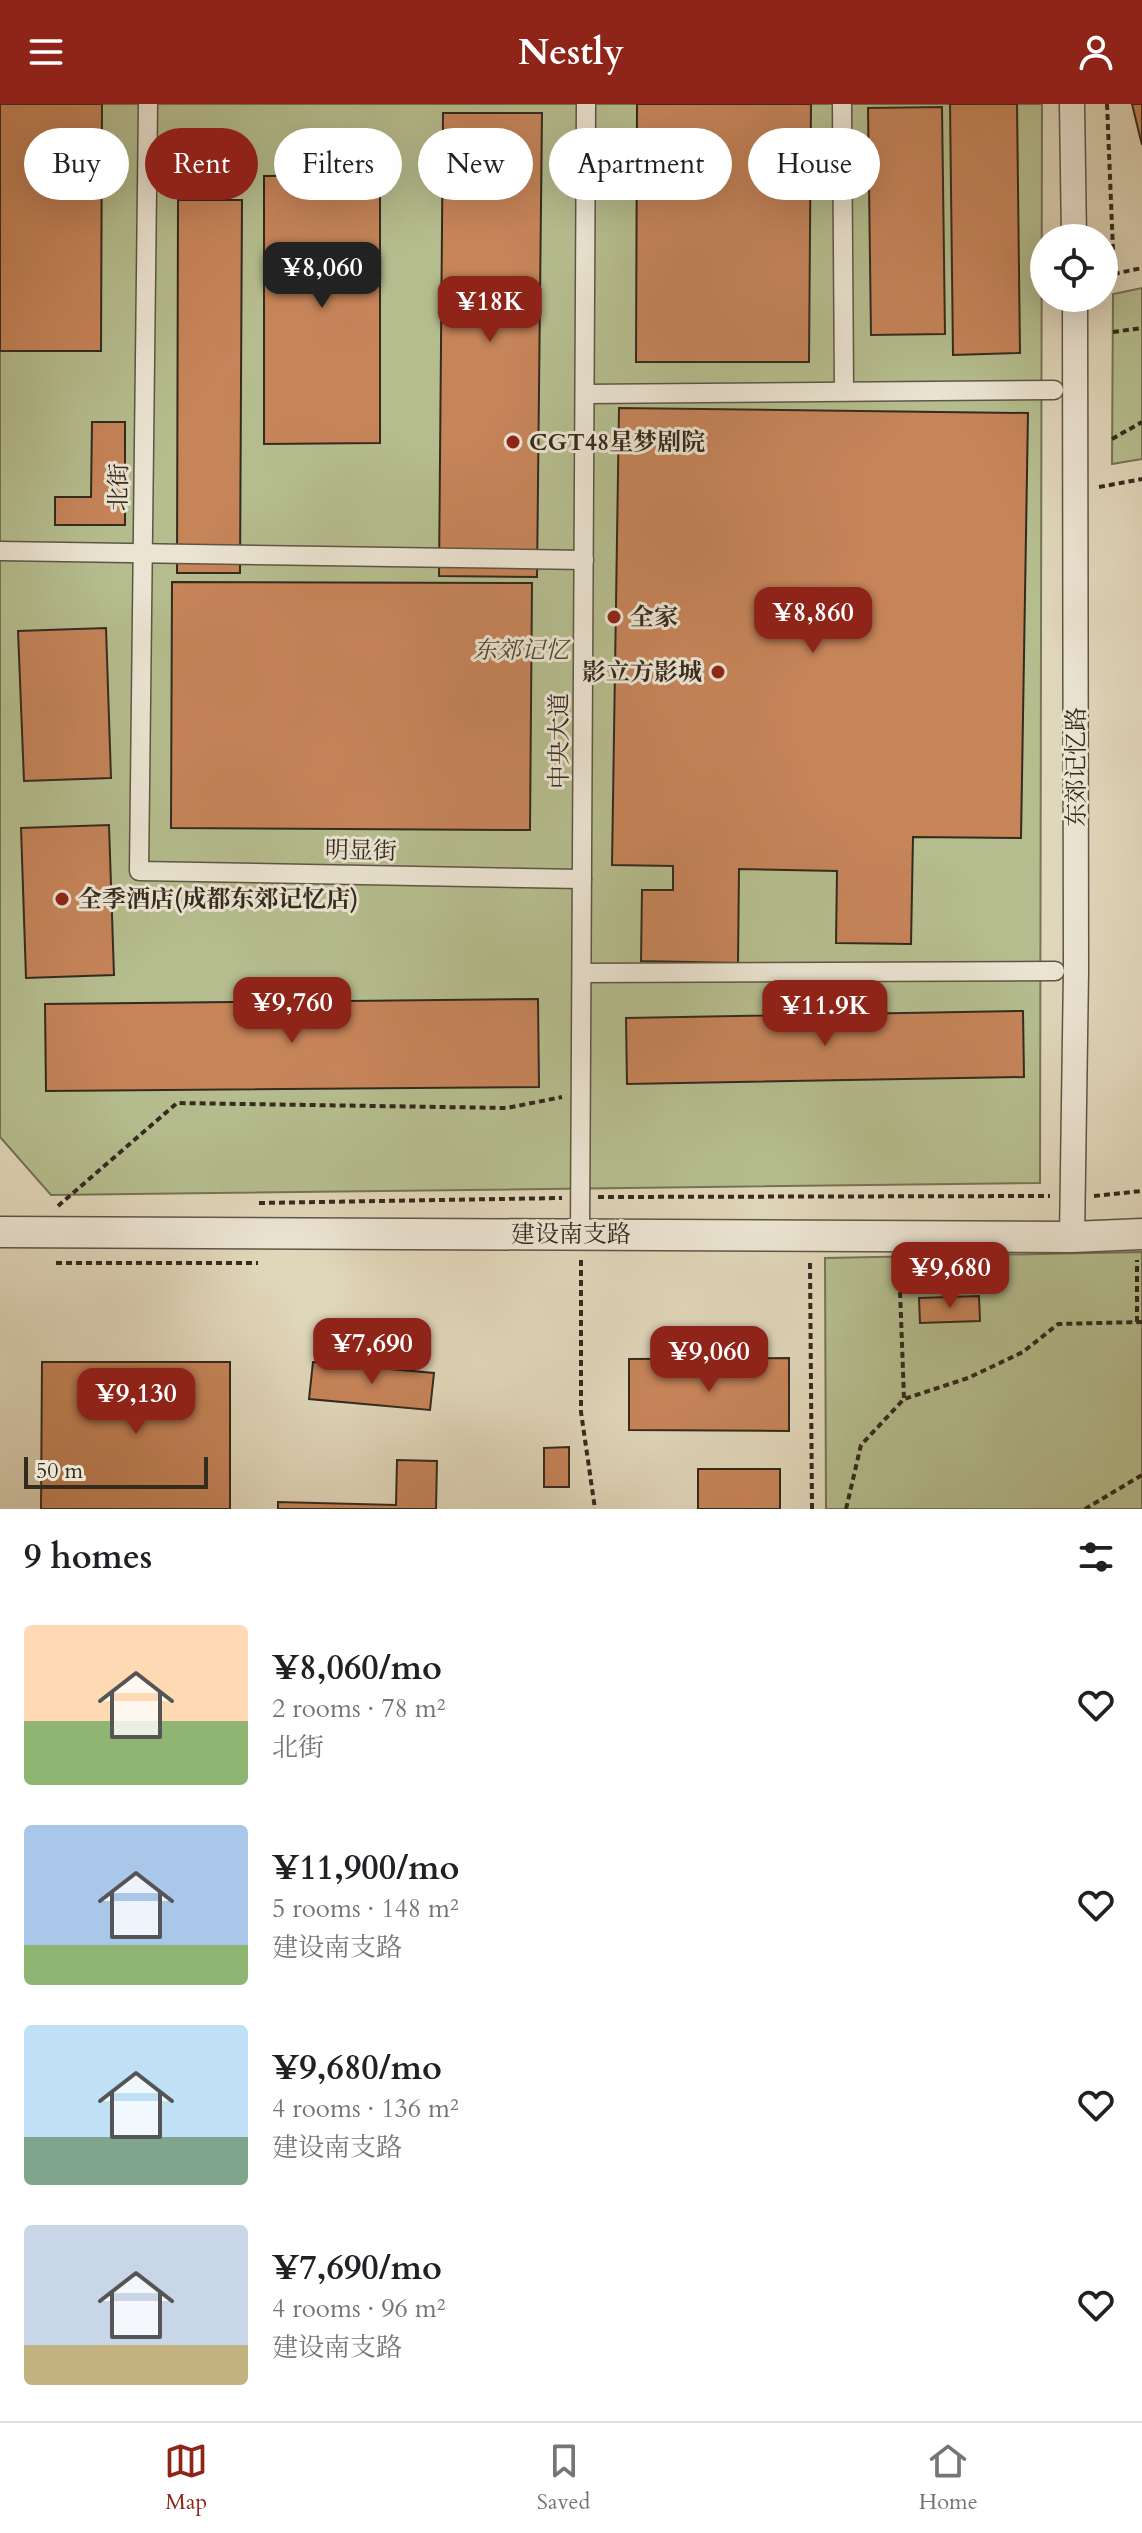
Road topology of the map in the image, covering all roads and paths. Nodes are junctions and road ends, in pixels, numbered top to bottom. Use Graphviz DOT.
graph roads {
  1 [pos="148,104"];
  2 [pos="586,104"];
  3 [pos="842,104"];
  4 [pos="1072,104"];
  5 [pos="1107,104"];
  6 [pos="1074,224"];
  7 [pos="1112,224"];
  8 [pos="1142,268"];
  9 [pos="1118,273"];
  10 [pos="1075,312"];
  11 [pos="1142,328"];
  12 [pos="1113,332"];
  13 [pos="1054,390"];
  14 [pos="844,391"];
  15 [pos="585,394"];
  16 [pos="1142,422"];
  17 [pos="1112,439"];
  18 [pos="1142,479"];
  19 [pos="1092,488"];
  20 [pos="0,551"];
  21 [pos="142,555"];
  22 [pos="584,560"];
  23 [pos="139,871"];
  24 [pos="582,879"];
  25 [pos="1055,971"];
  26 [pos="582,973"];
  27 [pos="581,1093"];
  28 [pos="56,1207"];
  29 [pos="0,1232"];
  30 [pos="580,1234"];
  31 [pos="1072,1237"];
  32 [pos="1139,1247"];
  33 [pos="810,1262"];
  34 [pos="899,1262"];
  35 [pos="1139,1322"];
  36 [pos="904,1399"];
  37 [pos="1142,1475"];
  38 [pos="595,1509"];
  39 [pos="812,1509"];
  40 [pos="846,1509"];
  41 [pos="1085,1509"];
  1 -- 21 [label="street, 北街"];
  2 -- 15 [label="street, 中央大道"];
  3 -- 14 [label="street"];
  4 -- 6 [label="street"];
  5 -- 7 [label="path"];
  8 -- 9 [label="path"];
  10 -- 31 [label="street, 东郊记忆路"];
  11 -- 12 [label="path"];
  13 -- 14 [label="street"];
  14 -- 15 [label="street"];
  15 -- 22 [label="street, 中央大道"];
  16 -- 17 [label="path"];
  18 -- 19 [label="path"];
  20 -- 21 [label="street"];
  21 -- 22 [label="street"];
  21 -- 23 [label="street, 北街"];
  22 -- 24 [label="street, 中央大道"];
  23 -- 24 [label="street, 明显街"];
  24 -- 26 [label="street, 中央大道"];
  25 -- 26 [label="street"];
  26 -- 27 [label="street, 中央大道"];
  27 -- 28 [label="path"];
  27 -- 30 [label="street, 中央大道"];
  29 -- 30 [label="street, 建设南支路"];
  30 -- 31 [label="street, 建设南支路"];
  30 -- 38 [label="path"];
  31 -- 32 [label="street, 建设南支路"];
  32 -- 35 [label="path"];
  33 -- 39 [label="path"];
  34 -- 36 [label="path"];
  35 -- 36 [label="path"];
  36 -- 40 [label="path"];
  37 -- 41 [label="path"];
}
